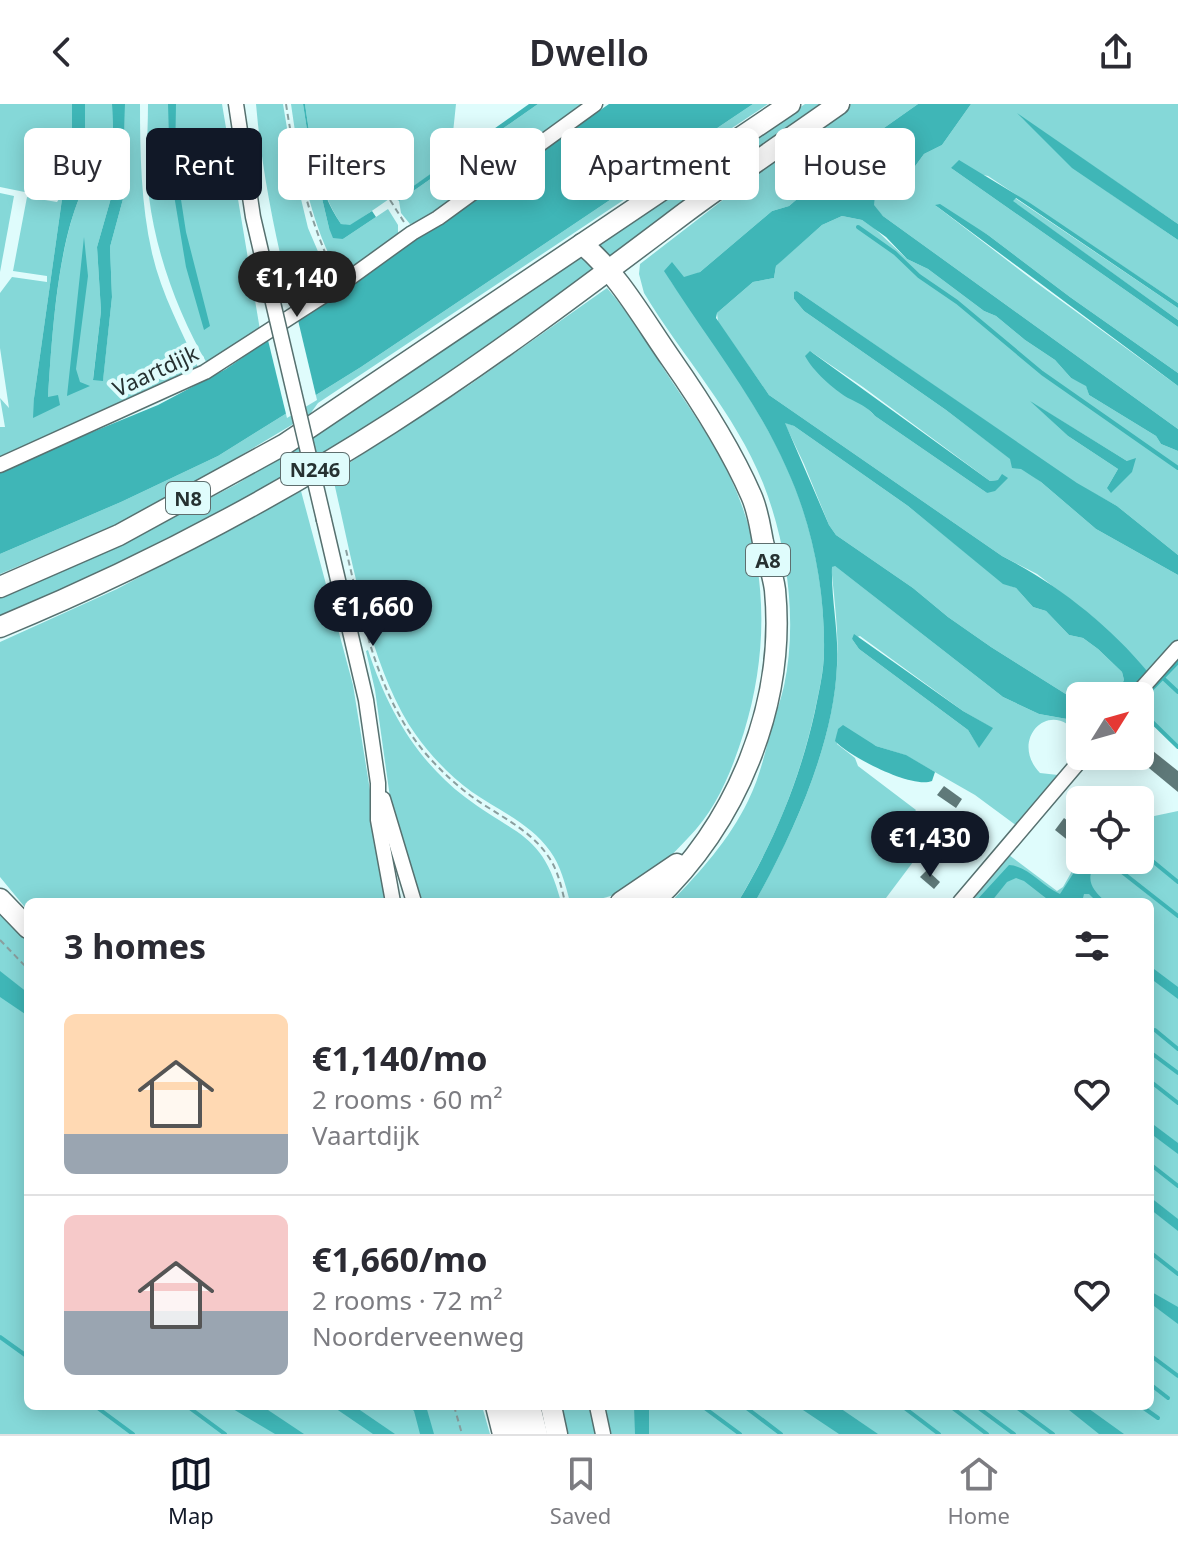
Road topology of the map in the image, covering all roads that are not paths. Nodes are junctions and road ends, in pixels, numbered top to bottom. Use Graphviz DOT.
graph roads {
  1 [pos="236,104"];
  2 [pos="595,104"];
  3 [pos="790,104"];
  4 [pos="839,104"];
  5 [pos="582,244"];
  6 [pos="608,272"];
  7 [pos="0,465"];
  8 [pos="0,587"];
  9 [pos="0,627"];
  10 [pos="1178,648"];
  11 [pos="1148,682"];
  12 [pos="1072,770"];
  13 [pos="378,783"];
  14 [pos="703,845"];
  15 [pos="392,898"];
  16 [pos="413,898"];
  17 [pos="627,898"];
  18 [pos="657,898"];
  19 [pos="963,898"];
  20 [pos="0,899"];
  21 [pos="24,924"];
  22 [pos="497,1410"];
  23 [pos="514,1410"];
  24 [pos="531,1410"];
  25 [pos="552,1410"];
  26 [pos="598,1410"];
  27 [pos="503,1434"];
  28 [pos="520,1434"];
  29 [pos="537,1434"];
  30 [pos="557,1434"];
  31 [pos="603,1434"];
  1 -- 13 [label="street, bridge"];
  2 -- 7 [label="street, Vaartdijk"];
  3 -- 5 [label="highway, N8"];
  4 -- 6 [label="highway"];
  5 -- 6 [label="highway, A8"];
  5 -- 8 [label="highway, N8"];
  6 -- 9 [label="highway, N246"];
  6 -- 14 [label="highway, A8"];
  10 -- 11 [label="street"];
  12 -- 19 [label="street"];
  13 -- 15 [label="street"];
  13 -- 16 [label="street"];
  14 -- 17 [label="highway, A8"];
  14 -- 18 [label="highway, A8"];
  20 -- 21 [label="highway"];
  22 -- 27 [label="highway"];
  23 -- 28 [label="highway"];
  24 -- 29 [label="highway"];
  25 -- 30 [label="highway"];
  26 -- 31 [label="street"];
}
